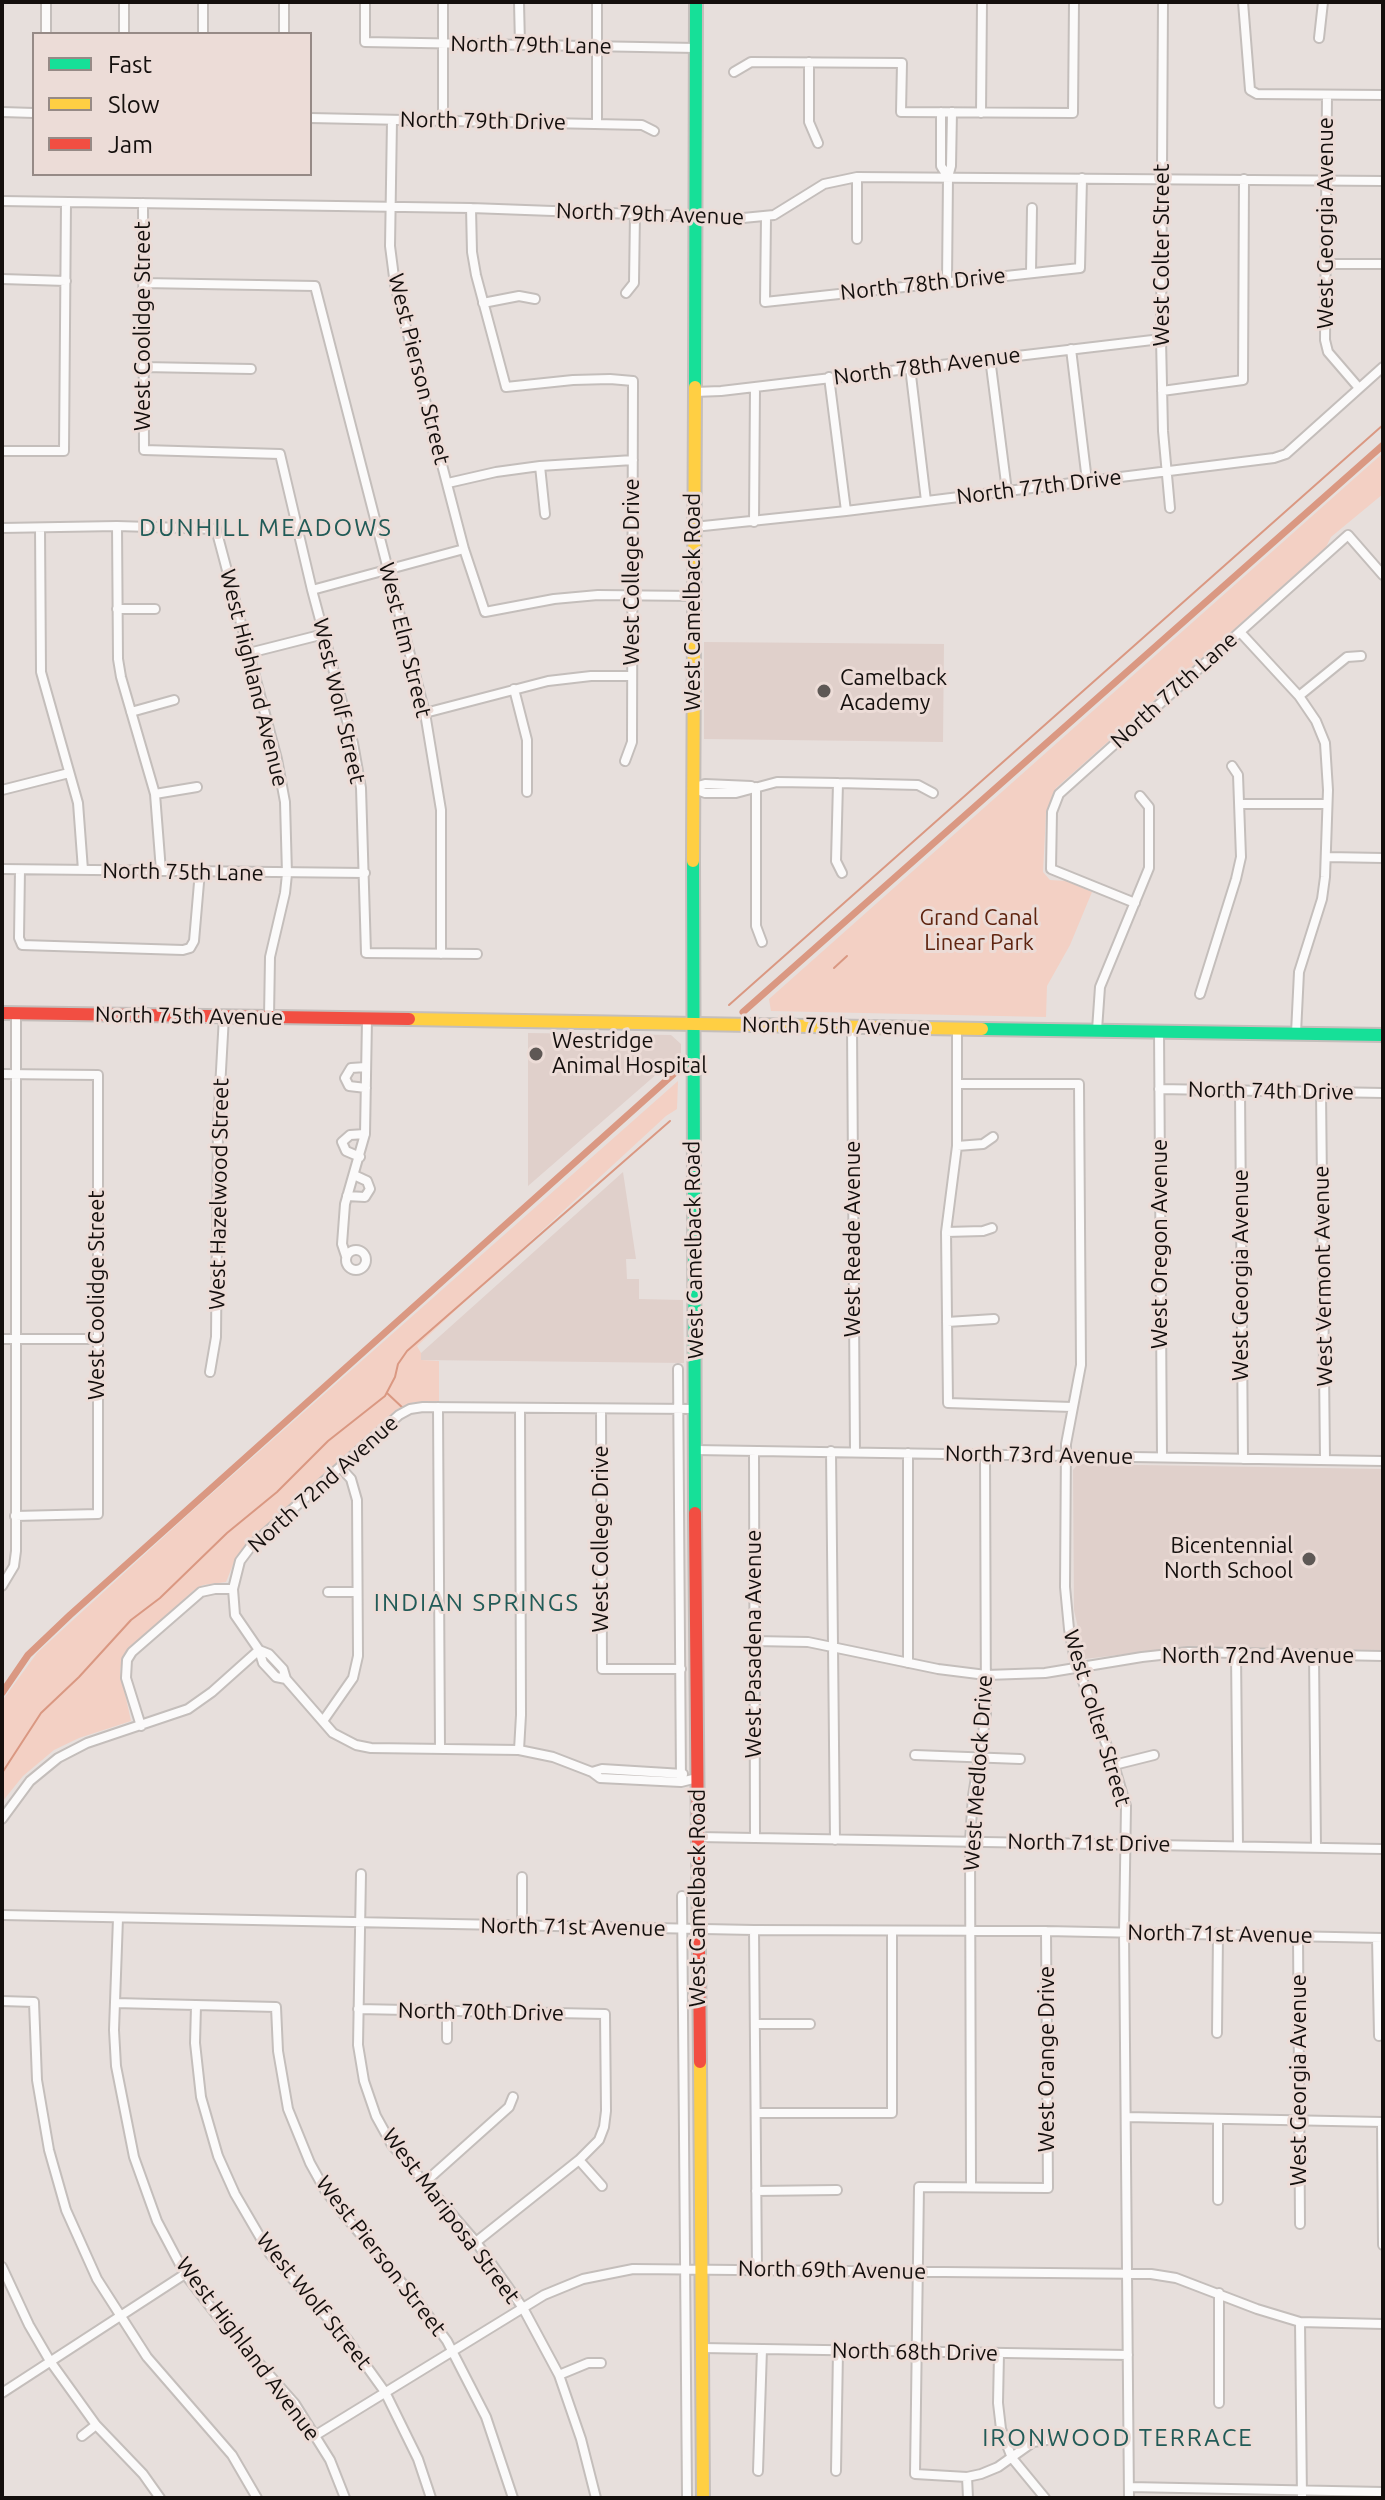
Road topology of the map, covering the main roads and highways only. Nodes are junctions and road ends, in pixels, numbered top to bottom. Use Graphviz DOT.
graph roads {
  1 [pos="696,2"];
  2 [pos="2,1013"];
  3 [pos="692,1024"];
  4 [pos="1383,1035"];
  5 [pos="703,2498"];
  1 -- 3 [label="main road, West Camelback Road"];
  2 -- 3 [label="main road, North 75th Avenue"];
  3 -- 4 [label="main road, North 75th Avenue"];
  3 -- 5 [label="main road, West Camelback Road"];
}
